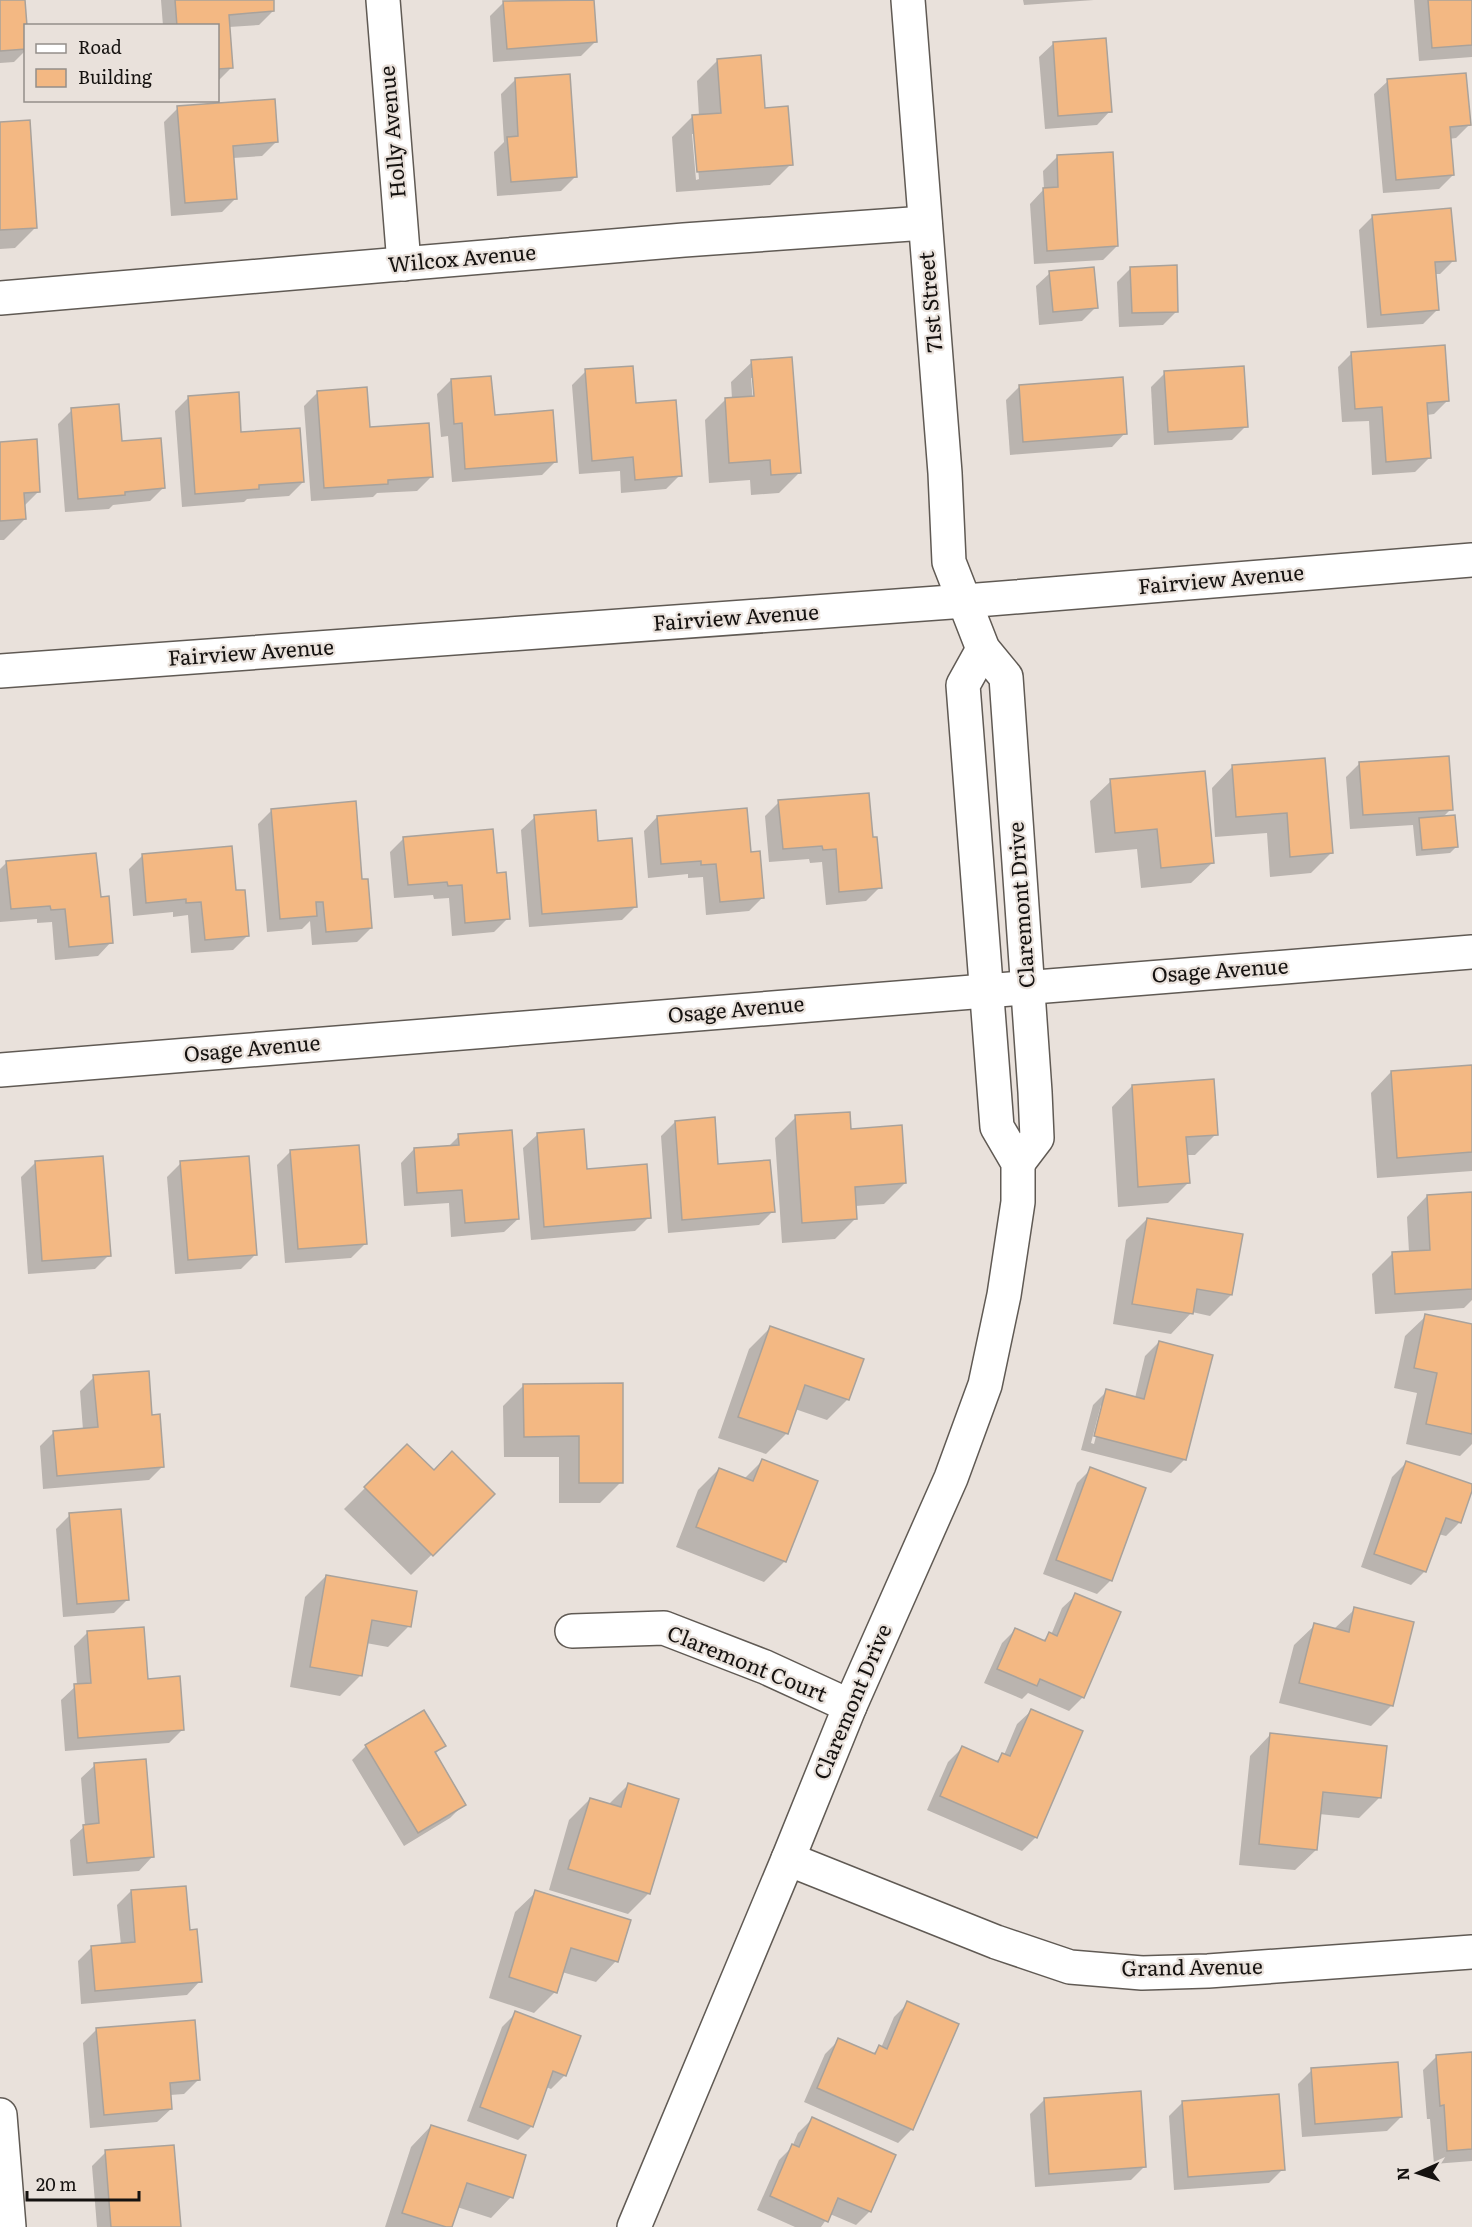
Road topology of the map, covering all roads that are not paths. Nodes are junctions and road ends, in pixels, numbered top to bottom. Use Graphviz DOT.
graph roads {
  1 [pos="383,0"];
  2 [pos="908,0"];
  3 [pos="925,223"];
  4 [pos="404,264"];
  5 [pos="0,298"];
  6 [pos="1472,560"];
  7 [pos="965,601"];
  8 [pos="983,649"];
  9 [pos="0,671"];
  10 [pos="1472,952"];
  11 [pos="1028,987"];
  12 [pos="988,990"];
  13 [pos="0,1070"];
  14 [pos="1018,1163"];
  15 [pos="572,1631"];
  16 [pos="850,1706"];
  17 [pos="788,1859"];
  18 [pos="1472,1952"];
  19 [pos="0,2115"];
  20 [pos="9,2227"];
  21 [pos="634,2227"];
  1 -- 4 [label="street, Holly Avenue"];
  2 -- 3 [label="street, 71st Street"];
  3 -- 4 [label="street, Wilcox Avenue"];
  3 -- 7 [label="street, 71st Street"];
  4 -- 5 [label="street, Wilcox Avenue"];
  6 -- 7 [label="street, Fairview Avenue"];
  7 -- 8 [label="street, Claremont Drive"];
  7 -- 9 [label="street, Fairview Avenue"];
  8 -- 11 [label="street, Claremont Drive"];
  8 -- 12 [label="street, Claremont Drive"];
  10 -- 11 [label="street, Osage Avenue"];
  11 -- 12 [label="street, Osage Avenue"];
  11 -- 14 [label="street, Claremont Drive"];
  12 -- 13 [label="street, Osage Avenue"];
  12 -- 14 [label="street, Claremont Drive"];
  14 -- 16 [label="street, Claremont Drive"];
  15 -- 16 [label="street, Claremont Court"];
  16 -- 17 [label="street, Claremont Drive"];
  17 -- 18 [label="street, Grand Avenue"];
  17 -- 21 [label="street, Claremont Drive"];
  19 -- 20 [label="street"];
}
